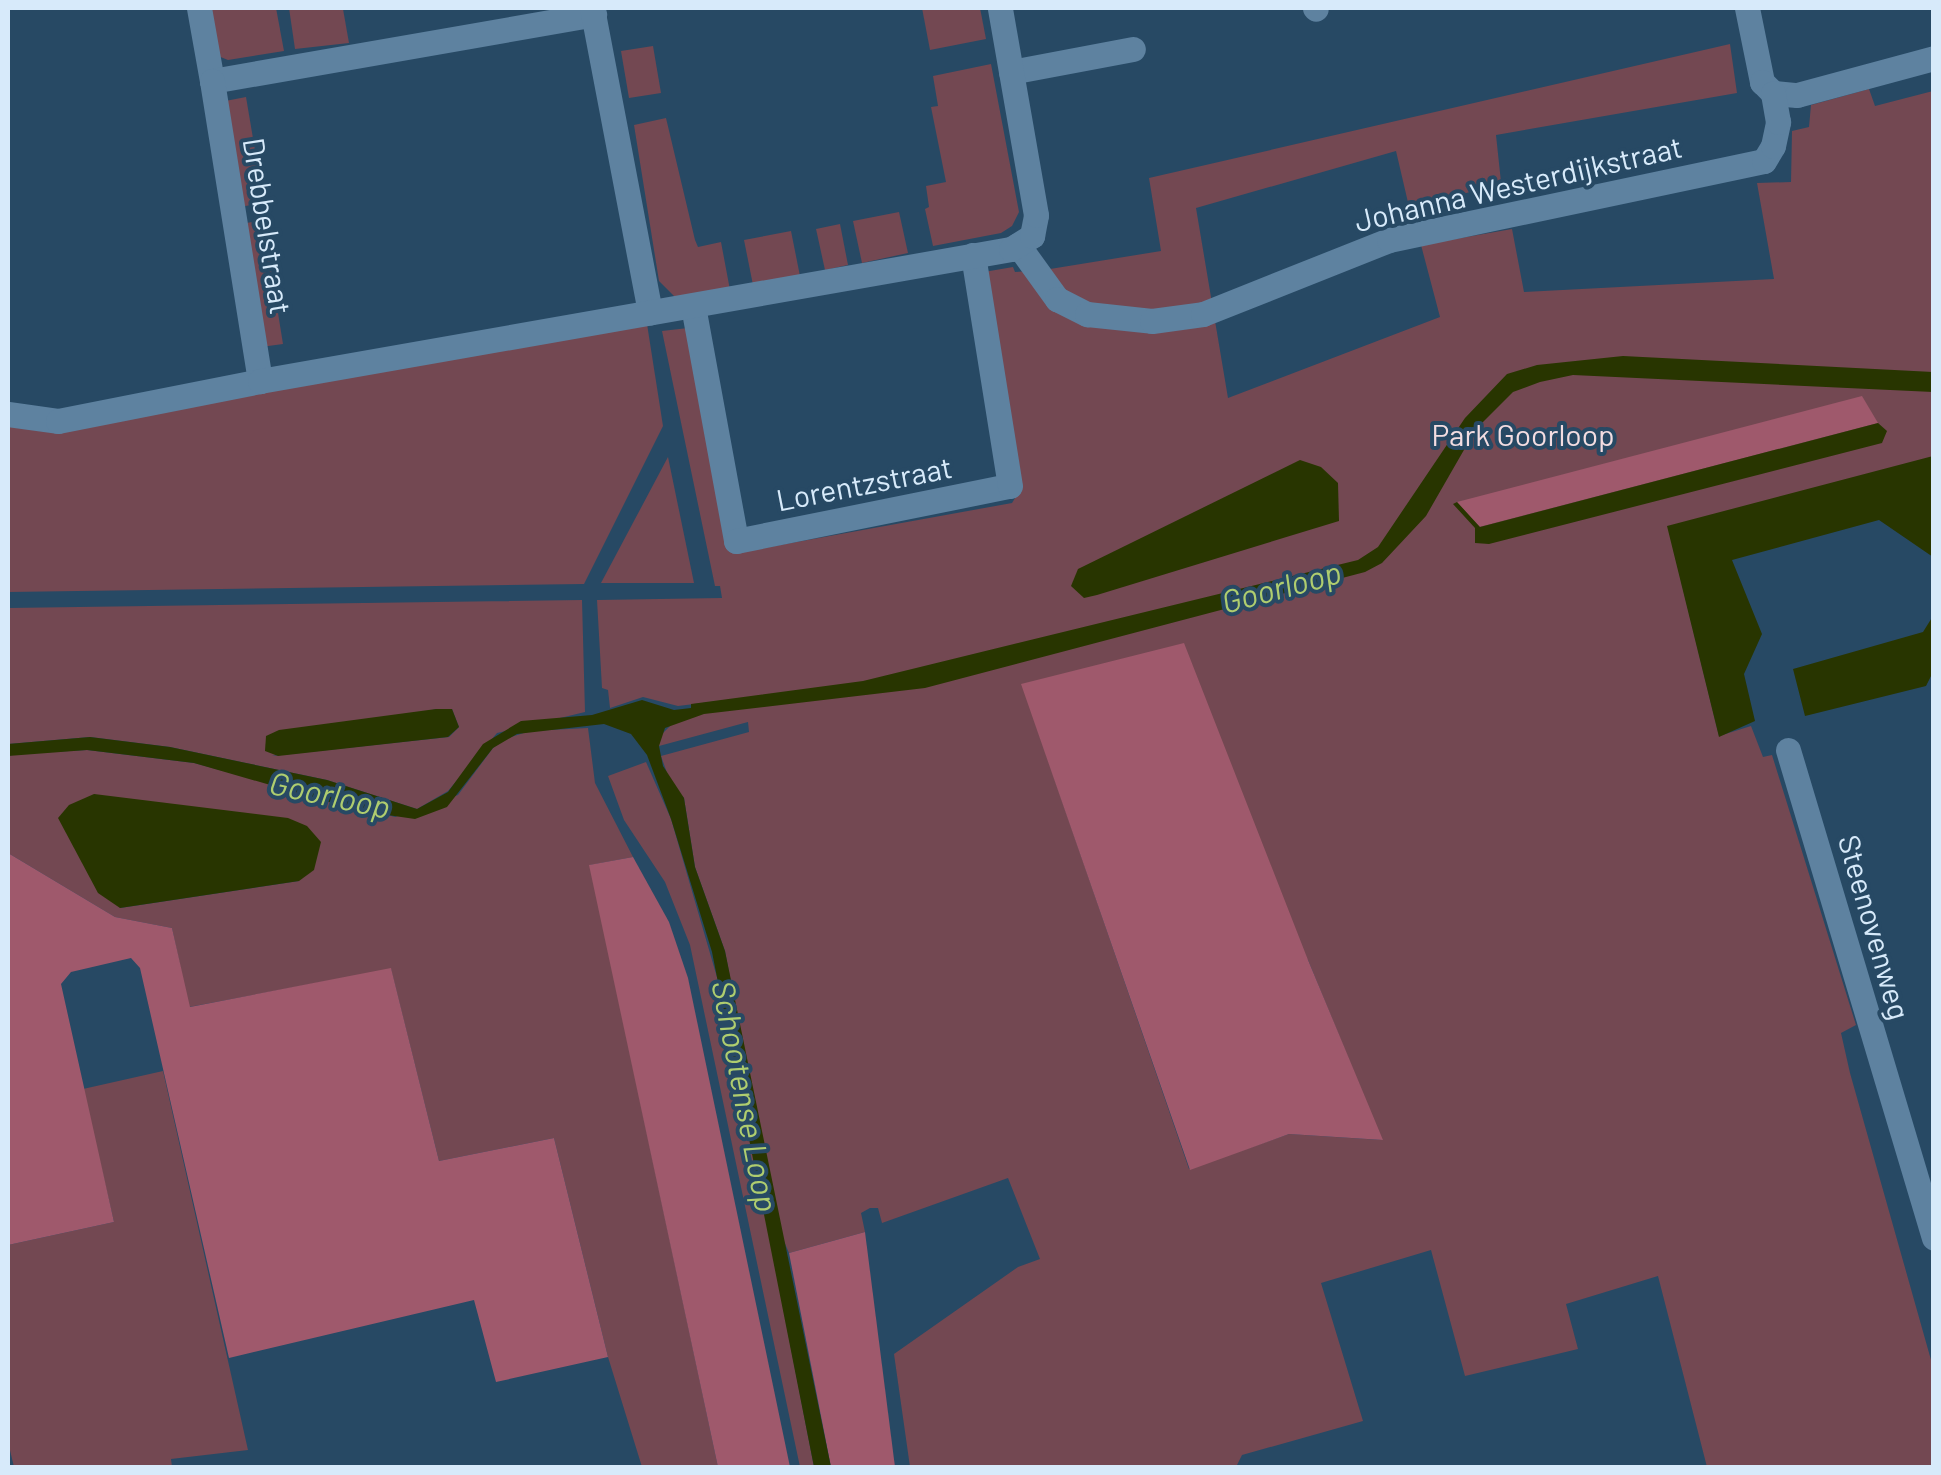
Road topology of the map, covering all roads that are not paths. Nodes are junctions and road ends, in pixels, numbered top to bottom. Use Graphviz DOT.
graph roads {
  1 [pos="199,8"];
  2 [pos="1000,8"];
  3 [pos="1747,8"];
  4 [pos="593,11"];
  5 [pos="1133,49"];
  6 [pos="1934,58"];
  7 [pos="1011,72"];
  8 [pos="212,81"];
  9 [pos="1785,94"];
  10 [pos="1025,240"];
  11 [pos="973,255"];
  12 [pos="693,306"];
  13 [pos="650,314"];
  14 [pos="260,380"];
  15 [pos="8,414"];
  16 [pos="1788,750"];
  17 [pos="1934,1238"];
  1 -- 8 [label="street, Drebbelstraat"];
  2 -- 7 [label="street"];
  3 -- 9 [label="street"];
  4 -- 8 [label="street"];
  4 -- 13 [label="street"];
  5 -- 7 [label="street"];
  6 -- 9 [label="street"];
  7 -- 10 [label="street"];
  8 -- 14 [label="street, Drebbelstraat"];
  9 -- 10 [label="street, Johanna Westerdijkstraat"];
  10 -- 11 [label="street"];
  11 -- 12 [label="street"];
  11 -- 12 [label="street, Lorentzstraat"];
  12 -- 13 [label="street"];
  13 -- 14 [label="street"];
  14 -- 15 [label="street"];
  16 -- 17 [label="street, Steenovenweg"];
}
